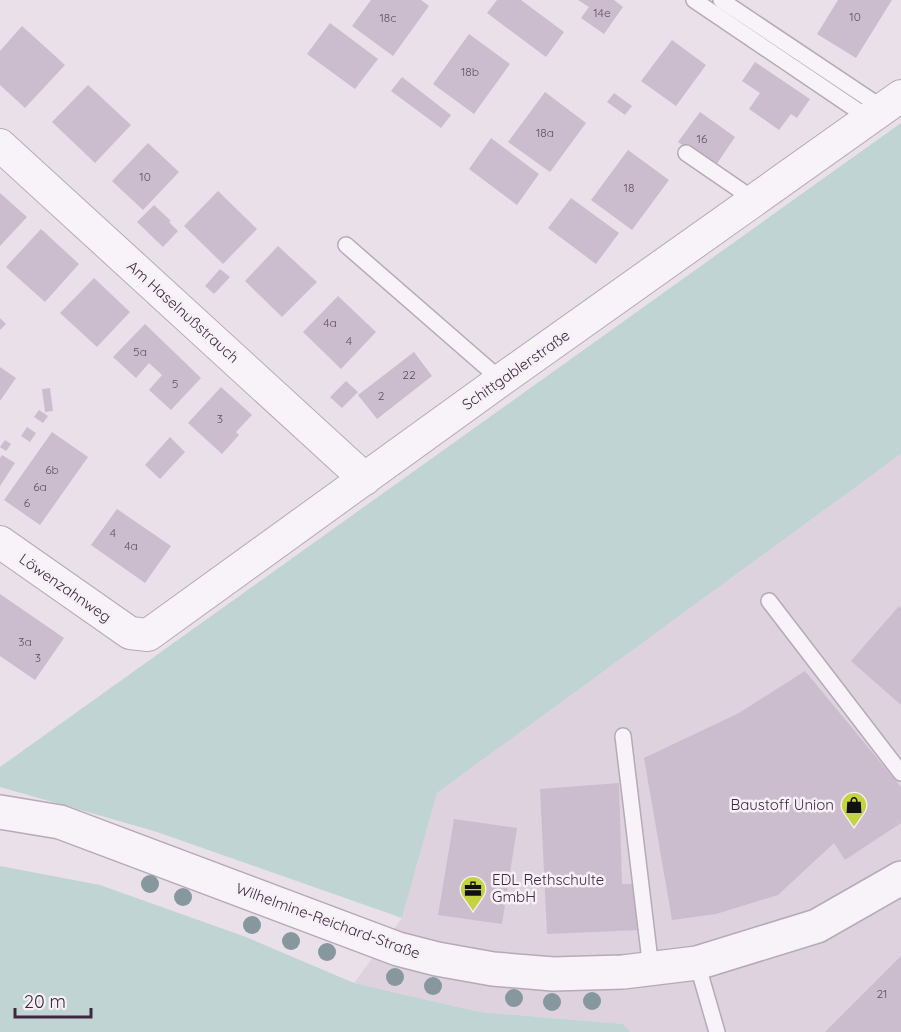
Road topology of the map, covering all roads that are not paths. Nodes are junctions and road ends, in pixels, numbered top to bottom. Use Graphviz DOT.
graph roads {
  1 [pos="694,0"];
  2 [pos="721,0"];
  3 [pos="885,108"];
  4 [pos="0,145"];
  5 [pos="686,153"];
  6 [pos="756,201"];
  7 [pos="346,245"];
  8 [pos="501,380"];
  9 [pos="365,479"];
  10 [pos="0,542"];
  11 [pos="769,601"];
  12 [pos="130,633"];
  13 [pos="623,736"];
  14 [pos="901,773"];
  15 [pos="0,812"];
  16 [pos="901,878"];
  17 [pos="697,963"];
  18 [pos="651,969"];
  19 [pos="717,1032"];
  1 -- 3 [label="lane"];
  2 -- 3 [label="lane"];
  3 -- 6 [label="street, Schittgablerstraße"];
  4 -- 9 [label="street, Am Haselnußstrauch"];
  5 -- 6 [label="lane"];
  6 -- 8 [label="street, Schittgablerstraße"];
  7 -- 8 [label="lane"];
  8 -- 9 [label="street, Schittgablerstraße"];
  9 -- 12 [label="street, Schittgablerstraße"];
  10 -- 12 [label="street, Löwenzahnweg"];
  11 -- 14 [label="lane"];
  13 -- 18 [label="lane"];
  15 -- 18 [label="street, Wilhelmine-Reichard-Straße"];
  16 -- 17 [label="street, Wilhelmine-Reichard-Straße"];
  17 -- 18 [label="street, Wilhelmine-Reichard-Straße"];
  17 -- 19 [label="lane"];
}
